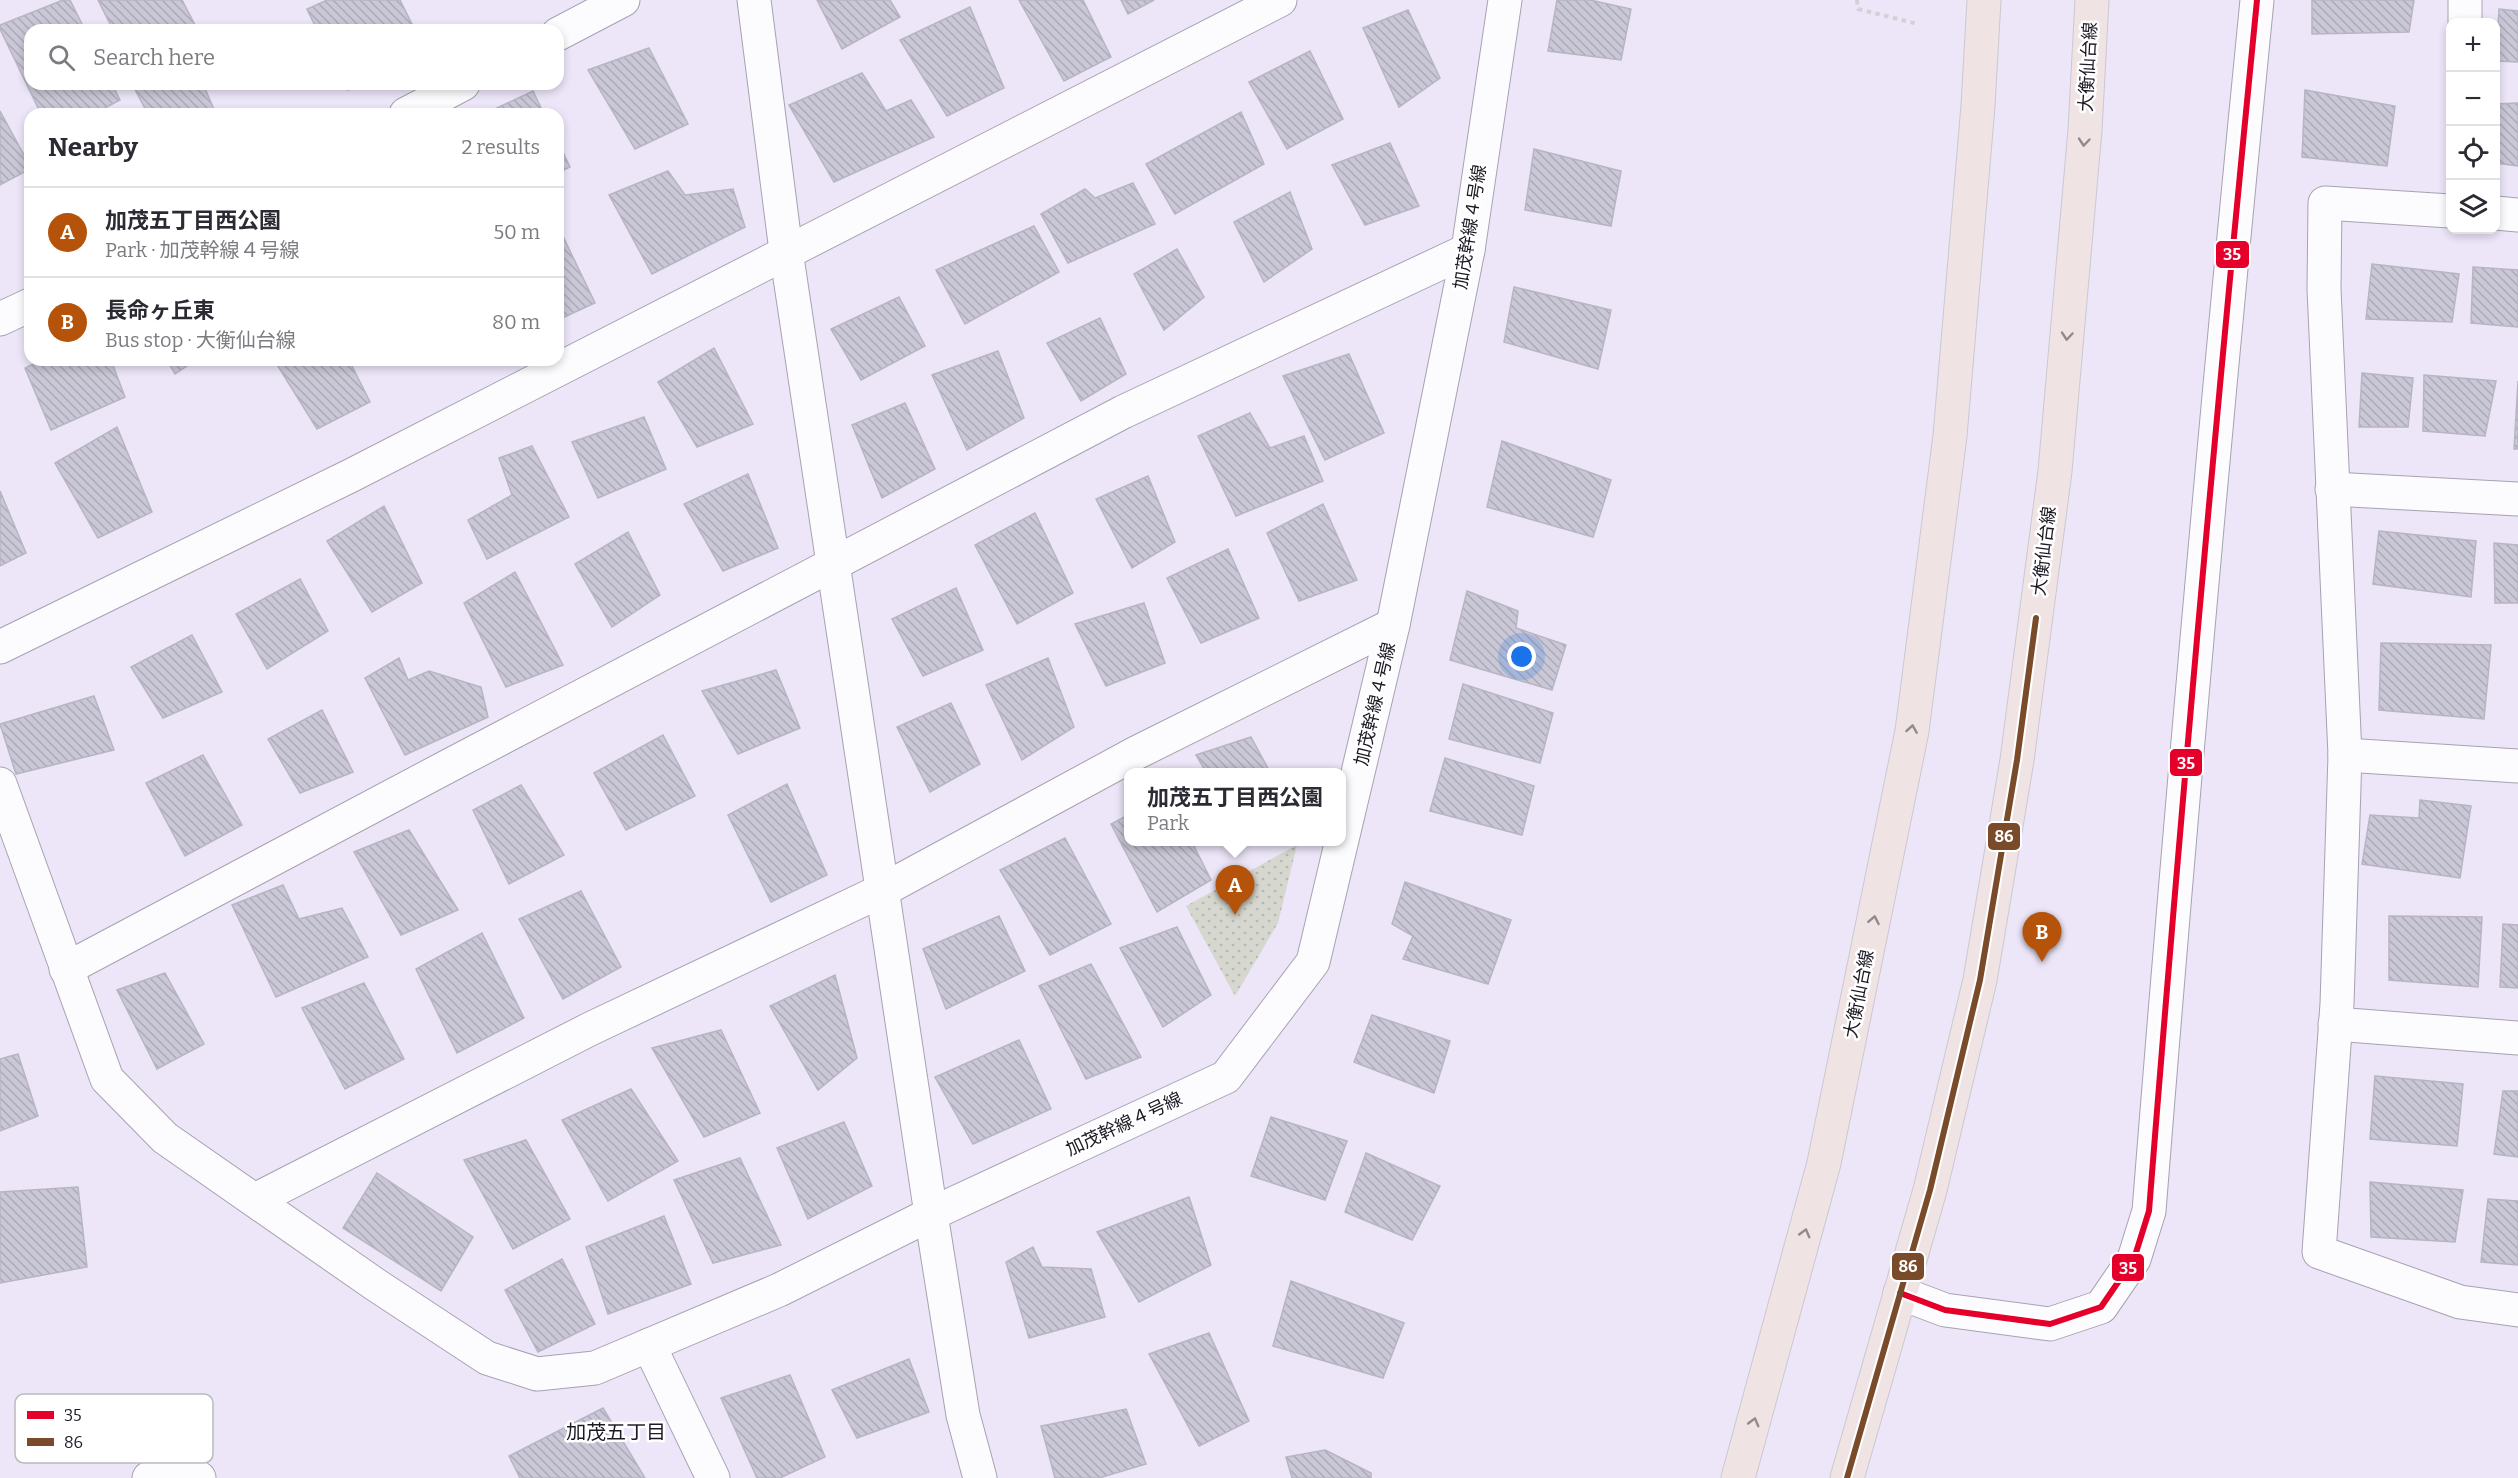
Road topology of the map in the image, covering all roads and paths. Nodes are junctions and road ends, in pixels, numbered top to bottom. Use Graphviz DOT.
graph roads {
  1 [pos="623,0"];
  2 [pos="754,0"];
  3 [pos="1280,0"];
  4 [pos="1505,0"];
  5 [pos="1857,0"];
  6 [pos="1984,0"];
  7 [pos="2092,0"];
  8 [pos="2257,0"];
  9 [pos="2465,0"];
  10 [pos="2464,18"];
  11 [pos="1918,24"];
  12 [pos="564,31"];
  13 [pos="452,90"];
  14 [pos="417,108"];
  15 [pos="2446,211"];
  16 [pos="2500,213"];
  17 [pos="2518,214"];
  18 [pos="1468,250"];
  19 [pos="786,251"];
  20 [pos="24,307"];
  21 [pos="0,319"];
  22 [pos="563,366"];
  23 [pos="564,366"];
  24 [pos="2332,489"];
  25 [pos="2518,499"];
  26 [pos="832,564"];
  27 [pos="1393,626"];
  28 [pos="0,647"];
  29 [pos="2345,755"];
  30 [pos="2518,766"];
  31 [pos="0,784"];
  32 [pos="1346,823"];
  33 [pos="1341,846"];
  34 [pos="883,891"];
  35 [pos="66,969"];
  36 [pos="2335,1024"];
  37 [pos="2518,1038"];
  38 [pos="255,1200"];
  39 [pos="931,1214"];
  40 [pos="1900,1293"];
  41 [pos="2518,1310"];
  42 [pos="649,1345"];
  43 [pos="149,1478"];
  44 [pos="199,1478"];
  45 [pos="713,1478"];
  46 [pos="980,1478"];
  47 [pos="1738,1478"];
  48 [pos="1847,1478"];
  1 -- 12 [label="street"];
  2 -- 19 [label="street"];
  3 -- 19 [label="street"];
  4 -- 18 [label="street, 加茂幹線４号線"];
  5 -- 11 [label="path"];
  47 -- 6 [label="main road, 大衡仙台線, one-way"];
  7 -- 40 [label="main road, 大衡仙台線, one-way"];
  8 -- 40 [label="street"];
  9 -- 10 [label="street"];
  13 -- 14 [label="street"];
  15 -- 24 [label="street"];
  16 -- 17 [label="street"];
  18 -- 26 [label="street"];
  18 -- 27 [label="street, 加茂幹線４号線"];
  19 -- 23 [label="street"];
  19 -- 26 [label="street"];
  20 -- 21 [label="street"];
  22 -- 28 [label="street"];
  24 -- 25 [label="street"];
  24 -- 29 [label="street"];
  26 -- 34 [label="street"];
  26 -- 35 [label="street"];
  27 -- 32 [label="street, 加茂幹線４号線"];
  27 -- 34 [label="street"];
  29 -- 30 [label="street"];
  29 -- 36 [label="street"];
  31 -- 35 [label="street, 加茂幹線４号線"];
  33 -- 39 [label="street, 加茂幹線４号線"];
  34 -- 38 [label="street"];
  34 -- 39 [label="street"];
  35 -- 38 [label="street, 加茂幹線４号線"];
  36 -- 37 [label="street"];
  36 -- 41 [label="street"];
  38 -- 42 [label="street, 加茂幹線４号線"];
  39 -- 42 [label="street, 加茂幹線４号線"];
  39 -- 46 [label="street"];
  40 -- 48 [label="main road, 大衡仙台線"];
  42 -- 45 [label="street"];
  43 -- 44 [label="street"];
}
